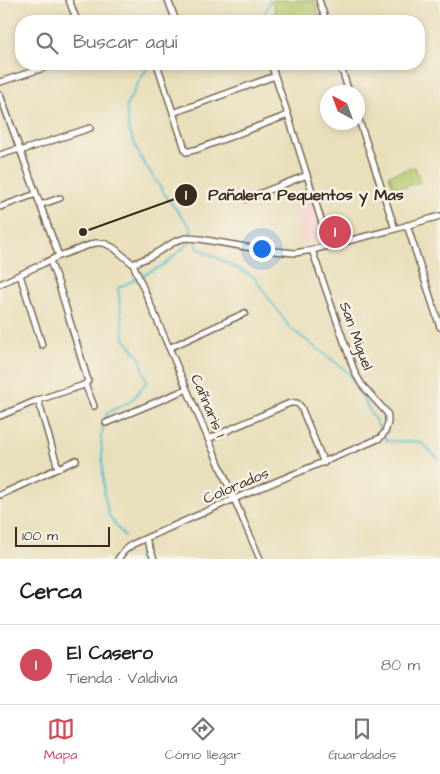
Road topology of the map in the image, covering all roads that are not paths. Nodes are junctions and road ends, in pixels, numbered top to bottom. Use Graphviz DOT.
graph roads {
  1 [pos="69,0"];
  2 [pos="168,0"];
  3 [pos="319,0"];
  4 [pos="75,15"];
  5 [pos="174,15"];
  6 [pos="324,15"];
  7 [pos="37,70"];
  8 [pos="159,70"];
  9 [pos="273,70"];
  10 [pos="342,70"];
  11 [pos="275,76"];
  12 [pos="0,82"];
  13 [pos="347,85"];
  14 [pos="0,95"];
  15 [pos="3,110"];
  16 [pos="173,114"];
  17 [pos="288,115"];
  18 [pos="90,128"];
  19 [pos="362,130"];
  20 [pos="20,150"];
  21 [pos="0,155"];
  22 [pos="307,175"];
  23 [pos="36,194"];
  24 [pos="60,198"];
  25 [pos="246,199"];
  26 [pos="40,205"];
  27 [pos="0,207"];
  28 [pos="440,216"];
  29 [pos="407,225"];
  30 [pos="395,229"];
  31 [pos="329,245"];
  32 [pos="312,250"];
  33 [pos="59,256"];
  34 [pos="50,261"];
  35 [pos="132,264"];
  36 [pos="20,275"];
  37 [pos="0,284"];
  38 [pos="245,313"];
  39 [pos="440,327"];
  40 [pos="42,345"];
  41 [pos="169,348"];
  42 [pos="86,383"];
  43 [pos="187,389"];
  44 [pos="38,400"];
  45 [pos="94,406"];
  46 [pos="0,416"];
  47 [pos="106,424"];
  48 [pos="208,438"];
  49 [pos="368,443"];
  50 [pos="76,460"];
  51 [pos="324,463"];
  52 [pos="58,468"];
  53 [pos="0,495"];
  54 [pos="234,500"];
  55 [pos="146,539"];
  56 [pos="118,559"];
  57 [pos="154,559"];
  58 [pos="260,559"];
  1 -- 4 [label="street"];
  2 -- 5 [label="street"];
  3 -- 6 [label="street"];
  7 -- 12 [label="street"];
  8 -- 16 [label="street"];
  9 -- 11 [label="street"];
  10 -- 13 [label="street"];
  11 -- 16 [label="street"];
  11 -- 17 [label="street"];
  14 -- 15 [label="street"];
  15 -- 20 [label="street"];
  16 -- 17 [label="street"];
  17 -- 22 [label="street"];
  18 -- 20 [label="street"];
  19 -- 30 [label="street"];
  20 -- 21 [label="street"];
  20 -- 23 [label="street"];
  22 -- 25 [label="street"];
  22 -- 31 [label="street"];
  23 -- 26 [label="street"];
  23 -- 27 [label="street"];
  24 -- 26 [label="street"];
  26 -- 33 [label="street"];
  28 -- 29 [label="street"];
  29 -- 30 [label="street"];
  29 -- 39 [label="street"];
  30 -- 31 [label="street"];
  31 -- 32 [label="street"];
  32 -- 35 [label="street"];
  32 -- 49 [label="street, San Miguel"];
  33 -- 34 [label="street"];
  33 -- 35 [label="street, Cañnaris 1"];
  34 -- 36 [label="street"];
  34 -- 42 [label="street"];
  35 -- 41 [label="street, Cañnaris 1"];
  36 -- 37 [label="street"];
  36 -- 40 [label="street"];
  38 -- 41 [label="street"];
  41 -- 43 [label="street, Cañnaris 1"];
  42 -- 44 [label="street"];
  42 -- 45 [label="street"];
  43 -- 47 [label="street"];
  43 -- 48 [label="street, Cañnaris 1"];
  44 -- 46 [label="street"];
  44 -- 52 [label="street"];
  48 -- 51 [label="street"];
  48 -- 54 [label="street, Cañnaris 1"];
  49 -- 51 [label="street, Colorados"];
  50 -- 52 [label="street"];
  51 -- 54 [label="street, Colorados"];
  52 -- 53 [label="street"];
  54 -- 55 [label="street, Colorados"];
  54 -- 58 [label="street, Cañnaris 1"];
  55 -- 56 [label="street, Colorados"];
  55 -- 57 [label="street"];
}
